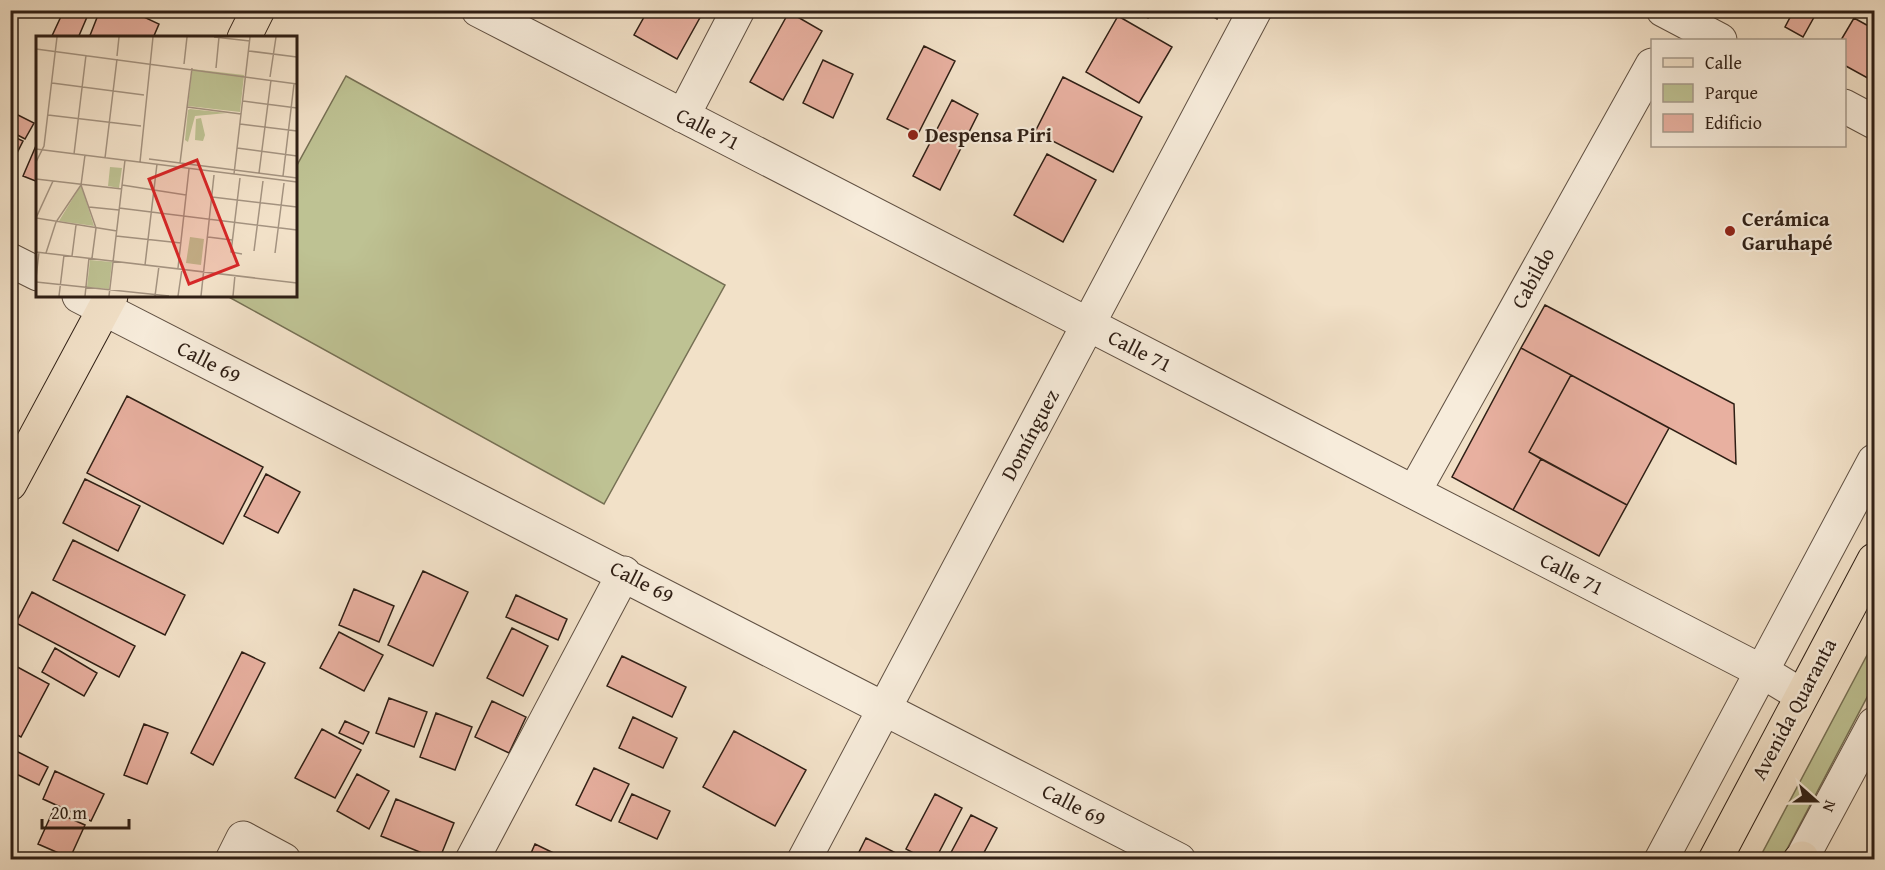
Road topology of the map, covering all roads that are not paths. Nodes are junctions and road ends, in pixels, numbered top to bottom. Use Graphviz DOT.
graph roads {
  1 [pos="258,10"];
  2 [pos="478,10"];
  3 [pos="738,10"];
  4 [pos="1255,10"];
  5 [pos="1673,20"];
  6 [pos="245,36"];
  7 [pos="1718,39"];
  8 [pos="1651,69"];
  9 [pos="1846,107"];
  10 [pos="682,116"];
  11 [pos="1875,122"];
  12 [pos="10,260"];
  13 [pos="36,273"];
  14 [pos="98,300"];
  15 [pos="1088,325"];
  16 [pos="1875,461"];
  17 [pos="10,484"];
  18 [pos="1414,492"];
  19 [pos="1875,560"];
  20 [pos="624,573"];
  21 [pos="1763,672"];
  22 [pos="1801,695"];
  23 [pos="885,707"];
  24 [pos="1875,724"];
  25 [pos="238,849"];
  26 [pos="1801,859"];
  27 [pos="284,860"];
  28 [pos="472,860"];
  29 [pos="804,860"];
  30 [pos="1179,860"];
  31 [pos="1661,860"];
  32 [pos="1715,860"];
  1 -- 6 [label="main road"];
  2 -- 10 [label="street, Calle 71"];
  3 -- 10 [label="street"];
  4 -- 15 [label="street, Domínguez"];
  5 -- 7 [label="street"];
  8 -- 18 [label="street, Cabildo"];
  9 -- 11 [label="street"];
  10 -- 15 [label="street, Calle 71"];
  12 -- 13 [label="street"];
  14 -- 17 [label="main road"];
  14 -- 20 [label="street, Calle 69"];
  15 -- 18 [label="street, Calle 71"];
  15 -- 23 [label="street, Domínguez"];
  16 -- 21 [label="street"];
  18 -- 21 [label="street, Calle 71"];
  19 -- 22 [label="main road, Avenida Quaranta"];
  20 -- 23 [label="street, Calle 69"];
  20 -- 28 [label="street"];
  21 -- 22 [label="street, Calle 71"];
  21 -- 31 [label="street"];
  22 -- 32 [label="main road, Avenida Quaranta"];
  23 -- 29 [label="street, Domínguez"];
  23 -- 30 [label="street, Calle 69"];
  24 -- 26 [label="street"];
  25 -- 27 [label="street"];
}
